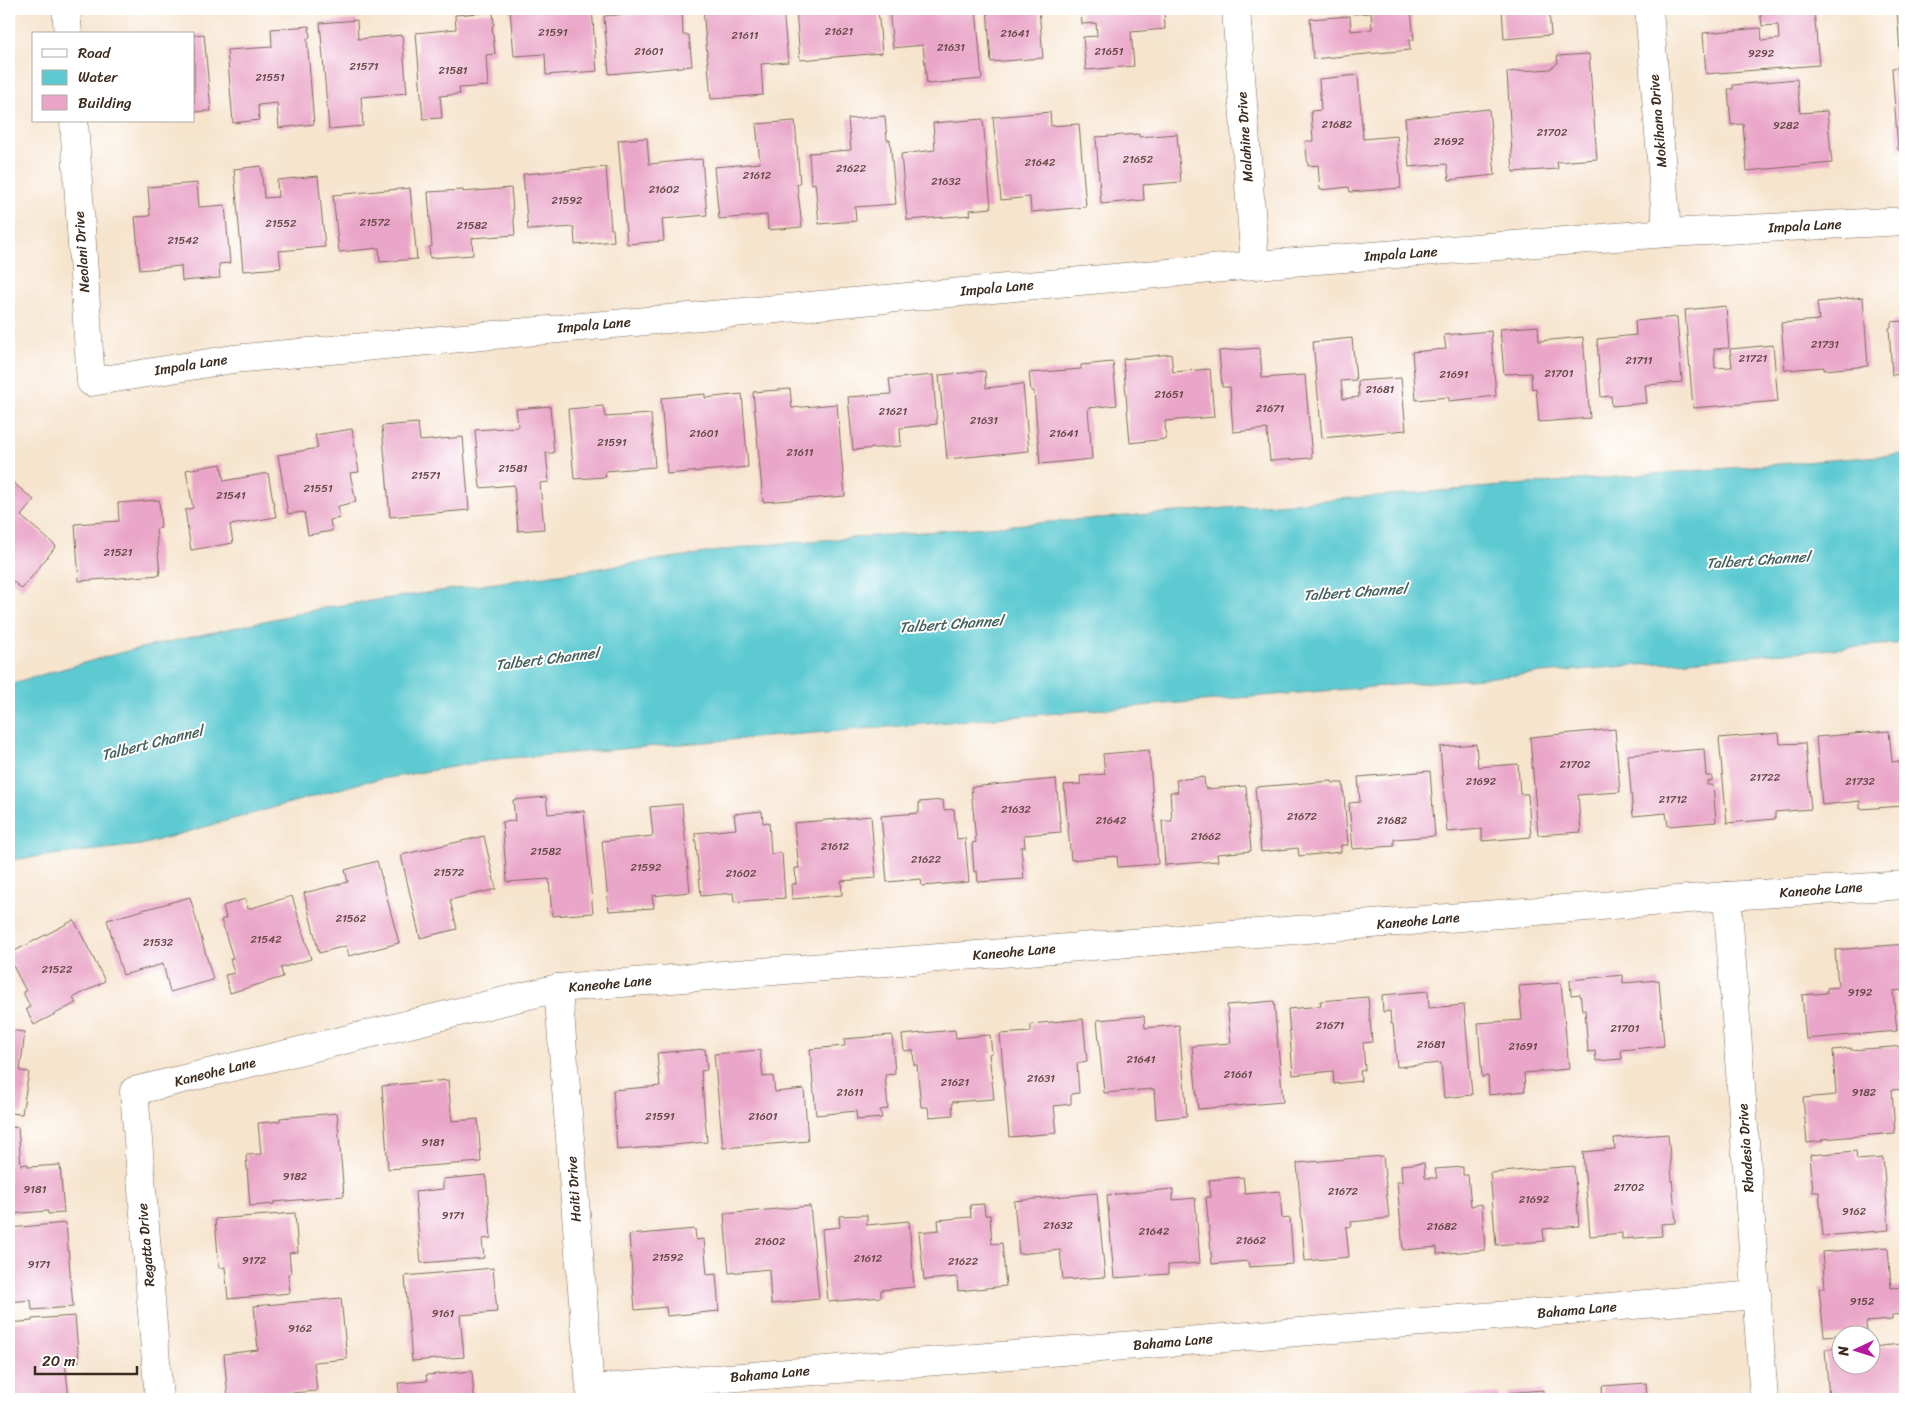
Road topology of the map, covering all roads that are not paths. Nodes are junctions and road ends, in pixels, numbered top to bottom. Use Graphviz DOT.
graph roads {
  1 [pos="66,9"];
  2 [pos="1236,9"];
  3 [pos="1649,9"];
  4 [pos="68,32"];
  5 [pos="74,122"];
  6 [pos="1905,221"];
  7 [pos="1667,234"];
  8 [pos="1255,265"];
  9 [pos="91,382"];
  10 [pos="1905,885"];
  11 [pos="1727,896"];
  12 [pos="558,988"];
  13 [pos="134,1091"];
  14 [pos="1757,1295"];
  15 [pos="590,1389"];
  16 [pos="159,1399"];
  17 [pos="1764,1399"];
  1 -- 4 [label="street"];
  2 -- 8 [label="street, Malahine Drive"];
  3 -- 7 [label="street, Mokihana Drive"];
  5 -- 9 [label="street, Neolani Drive"];
  6 -- 7 [label="street, Impala Lane"];
  7 -- 8 [label="street, Impala Lane"];
  8 -- 9 [label="street, Impala Lane"];
  10 -- 11 [label="street, Kaneohe Lane"];
  11 -- 12 [label="street, Kaneohe Lane"];
  11 -- 14 [label="street, Rhodesia Drive"];
  12 -- 13 [label="street, Kaneohe Lane"];
  12 -- 15 [label="street, Haiti Drive"];
  13 -- 16 [label="street, Regatta Drive"];
  14 -- 15 [label="street, Bahama Lane"];
  14 -- 17 [label="street, Rhodesia Drive"];
}
